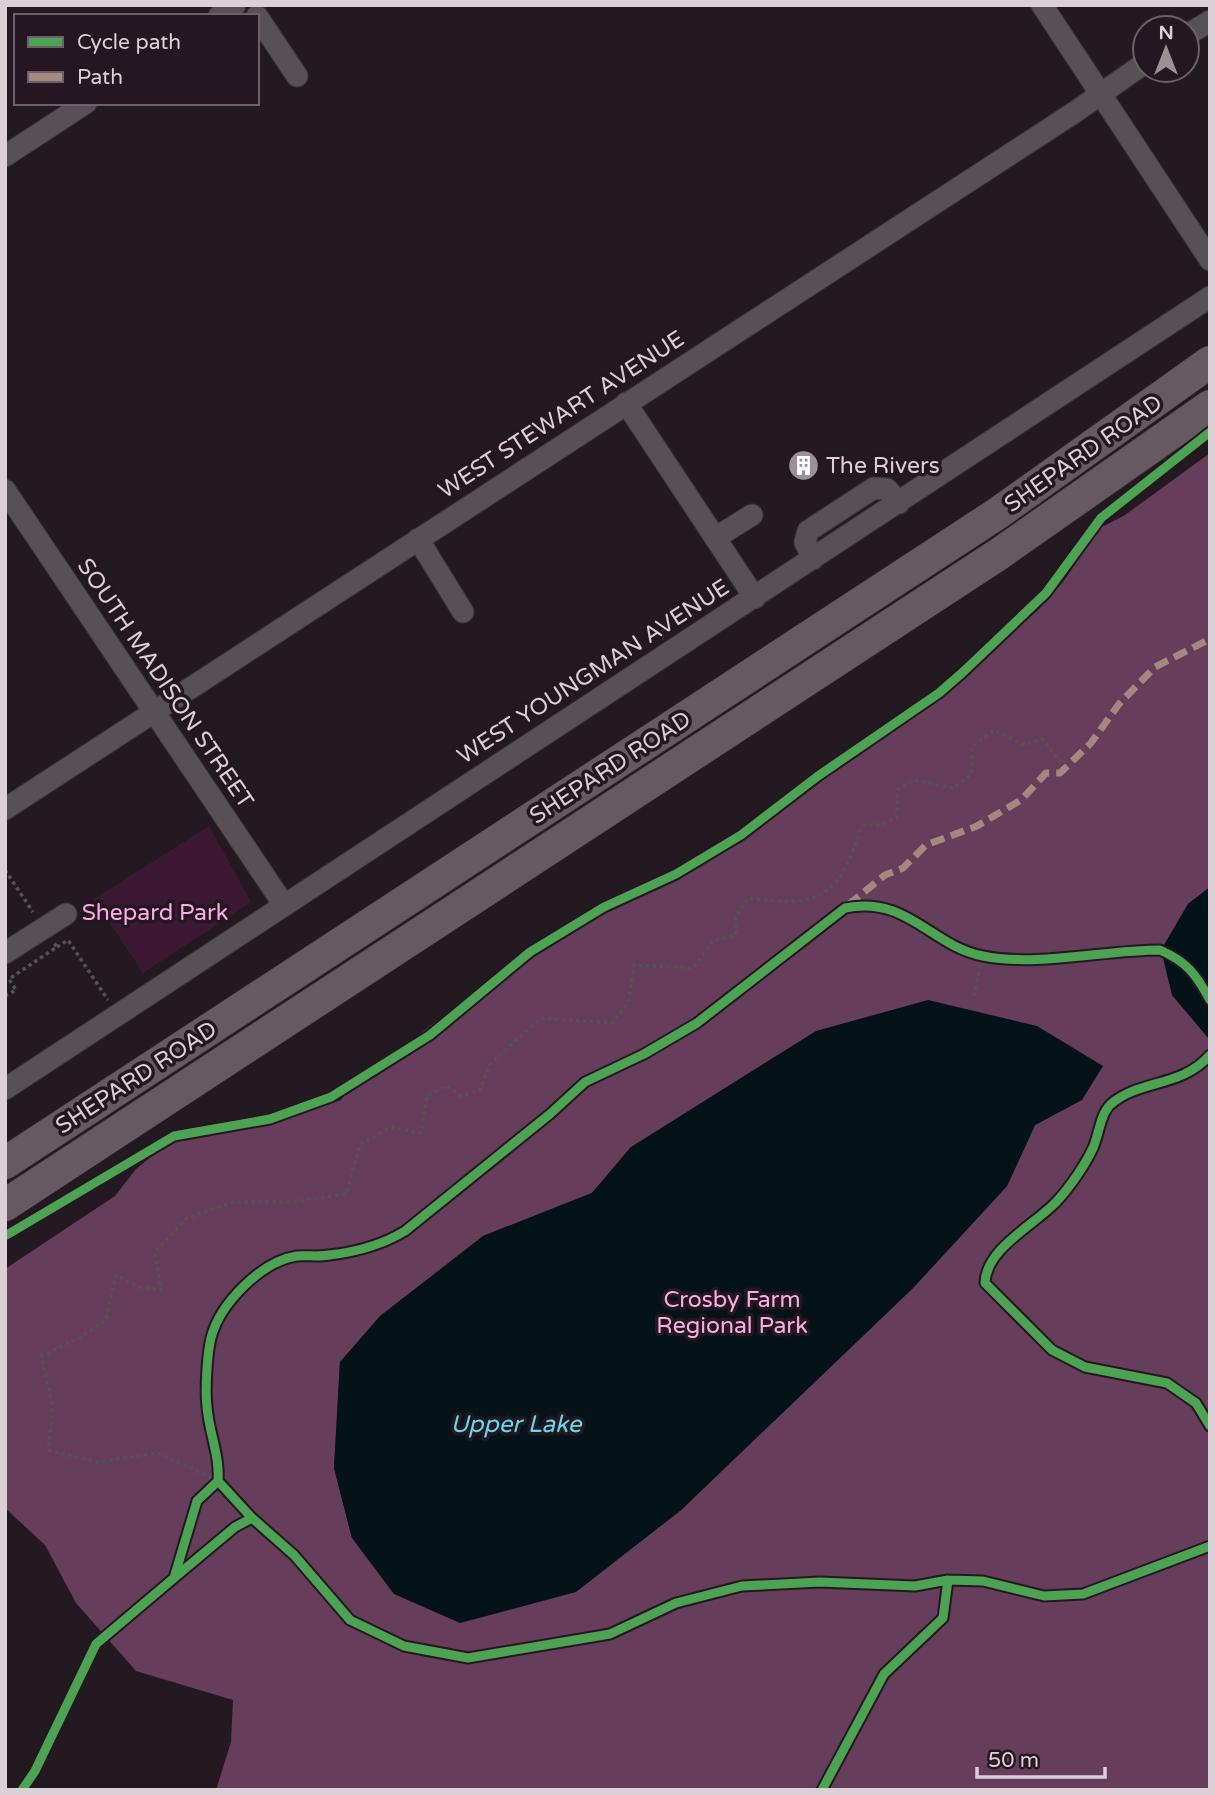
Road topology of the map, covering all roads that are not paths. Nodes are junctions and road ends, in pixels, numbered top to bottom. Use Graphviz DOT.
graph roads {
  1 [pos="1042,5"];
  2 [pos="259,19"];
  3 [pos="1131,72"];
  4 [pos="297,76"];
  5 [pos="1100,92"];
  6 [pos="83,105"];
  7 [pos="5,156"];
  8 [pos="1210,260"];
  9 [pos="1210,297"];
  10 [pos="1210,362"];
  11 [pos="1210,398"];
  12 [pos="626,403"];
  13 [pos="1210,407"];
  14 [pos="1175,432"];
  15 [pos="5,490"];
  16 [pos="752,515"];
  17 [pos="715,538"];
  18 [pos="418,539"];
  19 [pos="755,598"];
  20 [pos="463,612"];
  21 [pos="153,713"];
  22 [pos="5,809"];
  23 [pos="284,905"];
  24 [pos="66,914"];
  25 [pos="5,953"];
  26 [pos="5,1089"];
  27 [pos="5,1163"];
  28 [pos="5,1205"];
  1 -- 5 [label="street"];
  2 -- 4 [label="street"];
  3 -- 5 [label="street, WEST STEWART AVENUE"];
  5 -- 8 [label="street"];
  5 -- 12 [label="street, WEST STEWART AVENUE"];
  6 -- 7 [label="street"];
  9 -- 19 [label="street, WEST YOUNGMAN AVENUE"];
  10 -- 27 [label="highway, SHEPARD ROAD"];
  11 -- 14 [label="highway"];
  12 -- 17 [label="street"];
  12 -- 18 [label="street, WEST STEWART AVENUE"];
  13 -- 14 [label="highway, SHEPARD ROAD"];
  14 -- 28 [label="highway, SHEPARD ROAD"];
  15 -- 21 [label="street, SOUTH MADISON STREET"];
  16 -- 17 [label="street"];
  17 -- 19 [label="street"];
  18 -- 20 [label="street"];
  18 -- 21 [label="street, WEST STEWART AVENUE"];
  19 -- 23 [label="street, WEST YOUNGMAN AVENUE"];
  21 -- 22 [label="street, WEST STEWART AVENUE"];
  21 -- 23 [label="street, SOUTH MADISON STREET"];
  23 -- 26 [label="street, WEST YOUNGMAN AVENUE"];
  24 -- 25 [label="street"];
}
